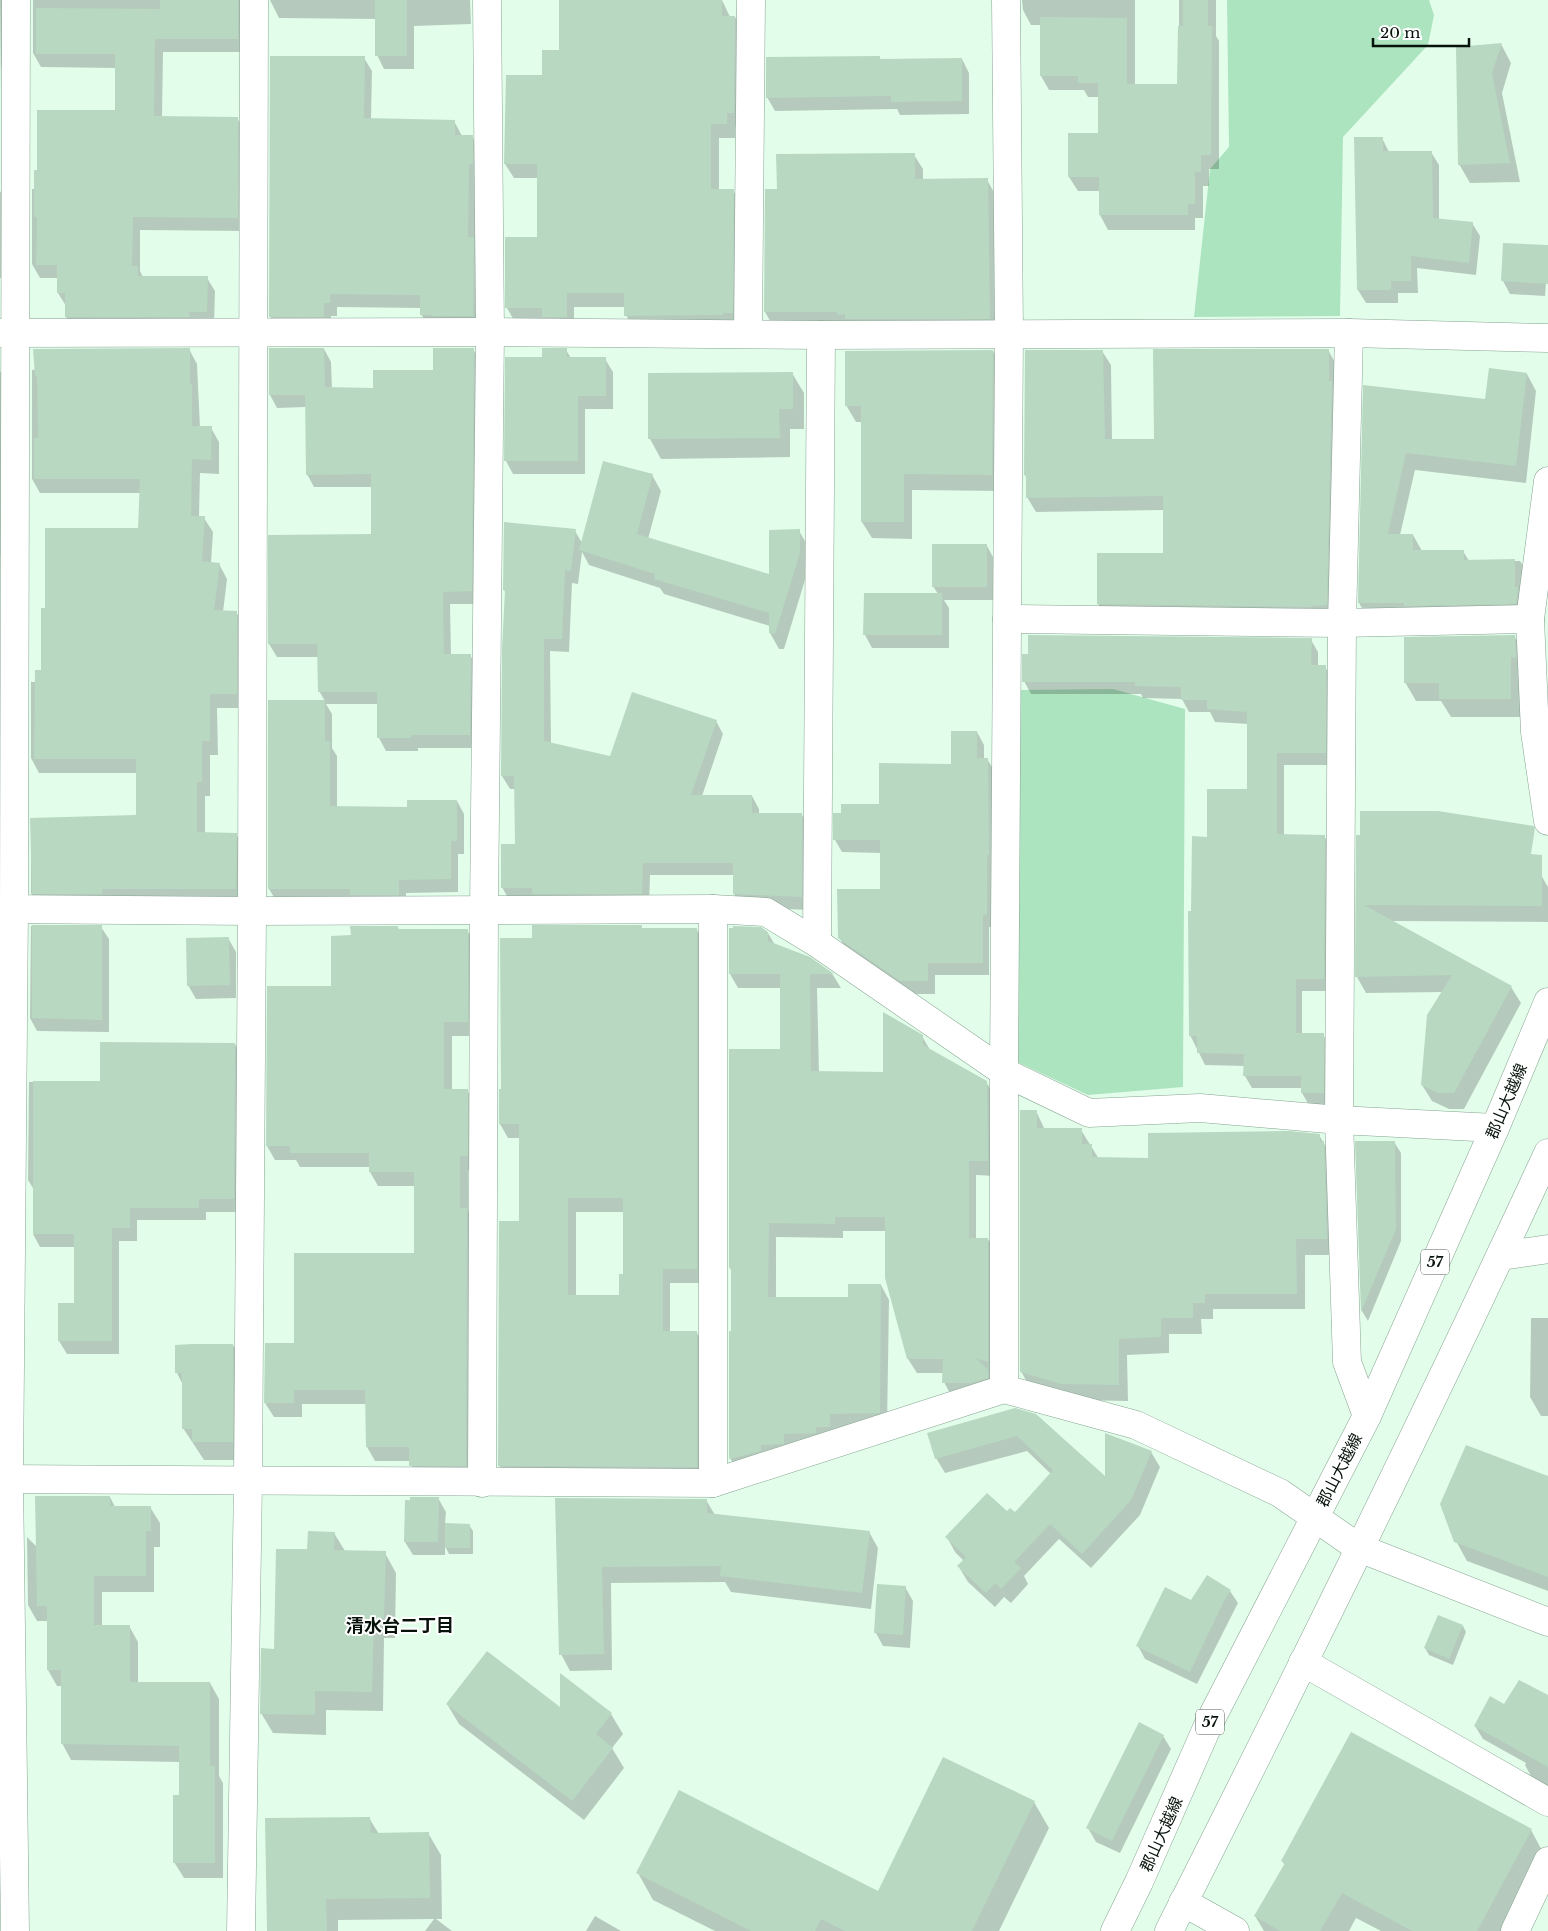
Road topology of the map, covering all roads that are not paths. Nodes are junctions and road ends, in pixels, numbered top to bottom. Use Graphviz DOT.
graph roads {
  1 [pos="16,0"];
  2 [pos="254,0"];
  3 [pos="487,0"];
  4 [pos="750,0"];
  5 [pos="1006,0"];
  6 [pos="490,332"];
  7 [pos="8,333"];
  8 [pos="252,333"];
  9 [pos="748,333"];
  10 [pos="1009,333"];
  11 [pos="1349,333"];
  12 [pos="821,335"];
  13 [pos="1548,338"];
  14 [pos="1548,481"];
  15 [pos="1007,619"];
  16 [pos="1530,619"];
  17 [pos="1342,622"];
  18 [pos="1548,821"];
  19 [pos="7,909"];
  20 [pos="713,909"];
  21 [pos="252,911"];
  22 [pos="484,911"];
  23 [pos="817,943"];
  24 [pos="1548,1002"];
  25 [pos="1004,1072"];
  26 [pos="1339,1120"];
  27 [pos="1495,1128"];
  28 [pos="1548,1153"];
  29 [pos="1548,1249"];
  30 [pos="1500,1256"];
  31 [pos="1004,1389"];
  32 [pos="1367,1416"];
  33 [pos="5,1479"];
  34 [pos="248,1481"];
  35 [pos="482,1483"];
  36 [pos="713,1483"];
  37 [pos="1315,1518"];
  38 [pos="1359,1548"];
  39 [pos="1548,1622"];
  40 [pos="1303,1662"];
  41 [pos="6,1752"];
  42 [pos="1548,1802"];
  43 [pos="1548,1860"];
  44 [pos="1184,1902"];
  45 [pos="15,1931"];
  46 [pos="242,1931"];
  47 [pos="1115,1931"];
  48 [pos="1169,1931"];
  49 [pos="1235,1931"];
  50 [pos="1515,1931"];
  1 -- 7 [label="street"];
  2 -- 8 [label="street"];
  3 -- 6 [label="street"];
  4 -- 9 [label="street"];
  5 -- 10 [label="street"];
  6 -- 8 [label="street"];
  6 -- 9 [label="street"];
  6 -- 22 [label="street"];
  7 -- 8 [label="street"];
  7 -- 19 [label="street"];
  8 -- 21 [label="street"];
  9 -- 12 [label="street"];
  10 -- 11 [label="street"];
  10 -- 12 [label="street"];
  10 -- 15 [label="street"];
  11 -- 13 [label="street"];
  11 -- 17 [label="street"];
  12 -- 23 [label="street"];
  14 -- 16 [label="street"];
  15 -- 17 [label="street"];
  15 -- 25 [label="street"];
  16 -- 17 [label="street"];
  16 -- 18 [label="street"];
  17 -- 26 [label="street"];
  19 -- 21 [label="street"];
  19 -- 33 [label="street"];
  20 -- 22 [label="street"];
  20 -- 23 [label="street"];
  20 -- 36 [label="street"];
  21 -- 22 [label="street"];
  21 -- 34 [label="street"];
  22 -- 35 [label="street"];
  23 -- 25 [label="street"];
  24 -- 27 [label="street, 郡山大越線 / 57"];
  25 -- 26 [label="street"];
  25 -- 31 [label="street"];
  26 -- 27 [label="street"];
  26 -- 32 [label="street"];
  27 -- 32 [label="street, 郡山大越線 / 57"];
  28 -- 30 [label="street"];
  29 -- 30 [label="street"];
  30 -- 38 [label="street"];
  31 -- 36 [label="street"];
  31 -- 37 [label="street"];
  32 -- 37 [label="street, 郡山大越線 / 57"];
  33 -- 34 [label="street"];
  33 -- 41 [label="street"];
  34 -- 35 [label="street"];
  34 -- 46 [label="street"];
  35 -- 36 [label="street"];
  37 -- 38 [label="street"];
  37 -- 47 [label="street, 郡山大越線 / 57"];
  38 -- 39 [label="street"];
  38 -- 40 [label="street"];
  40 -- 42 [label="street"];
  40 -- 44 [label="street"];
  41 -- 45 [label="street"];
  43 -- 50 [label="street"];
  44 -- 48 [label="street"];
  44 -- 49 [label="street"];
}
